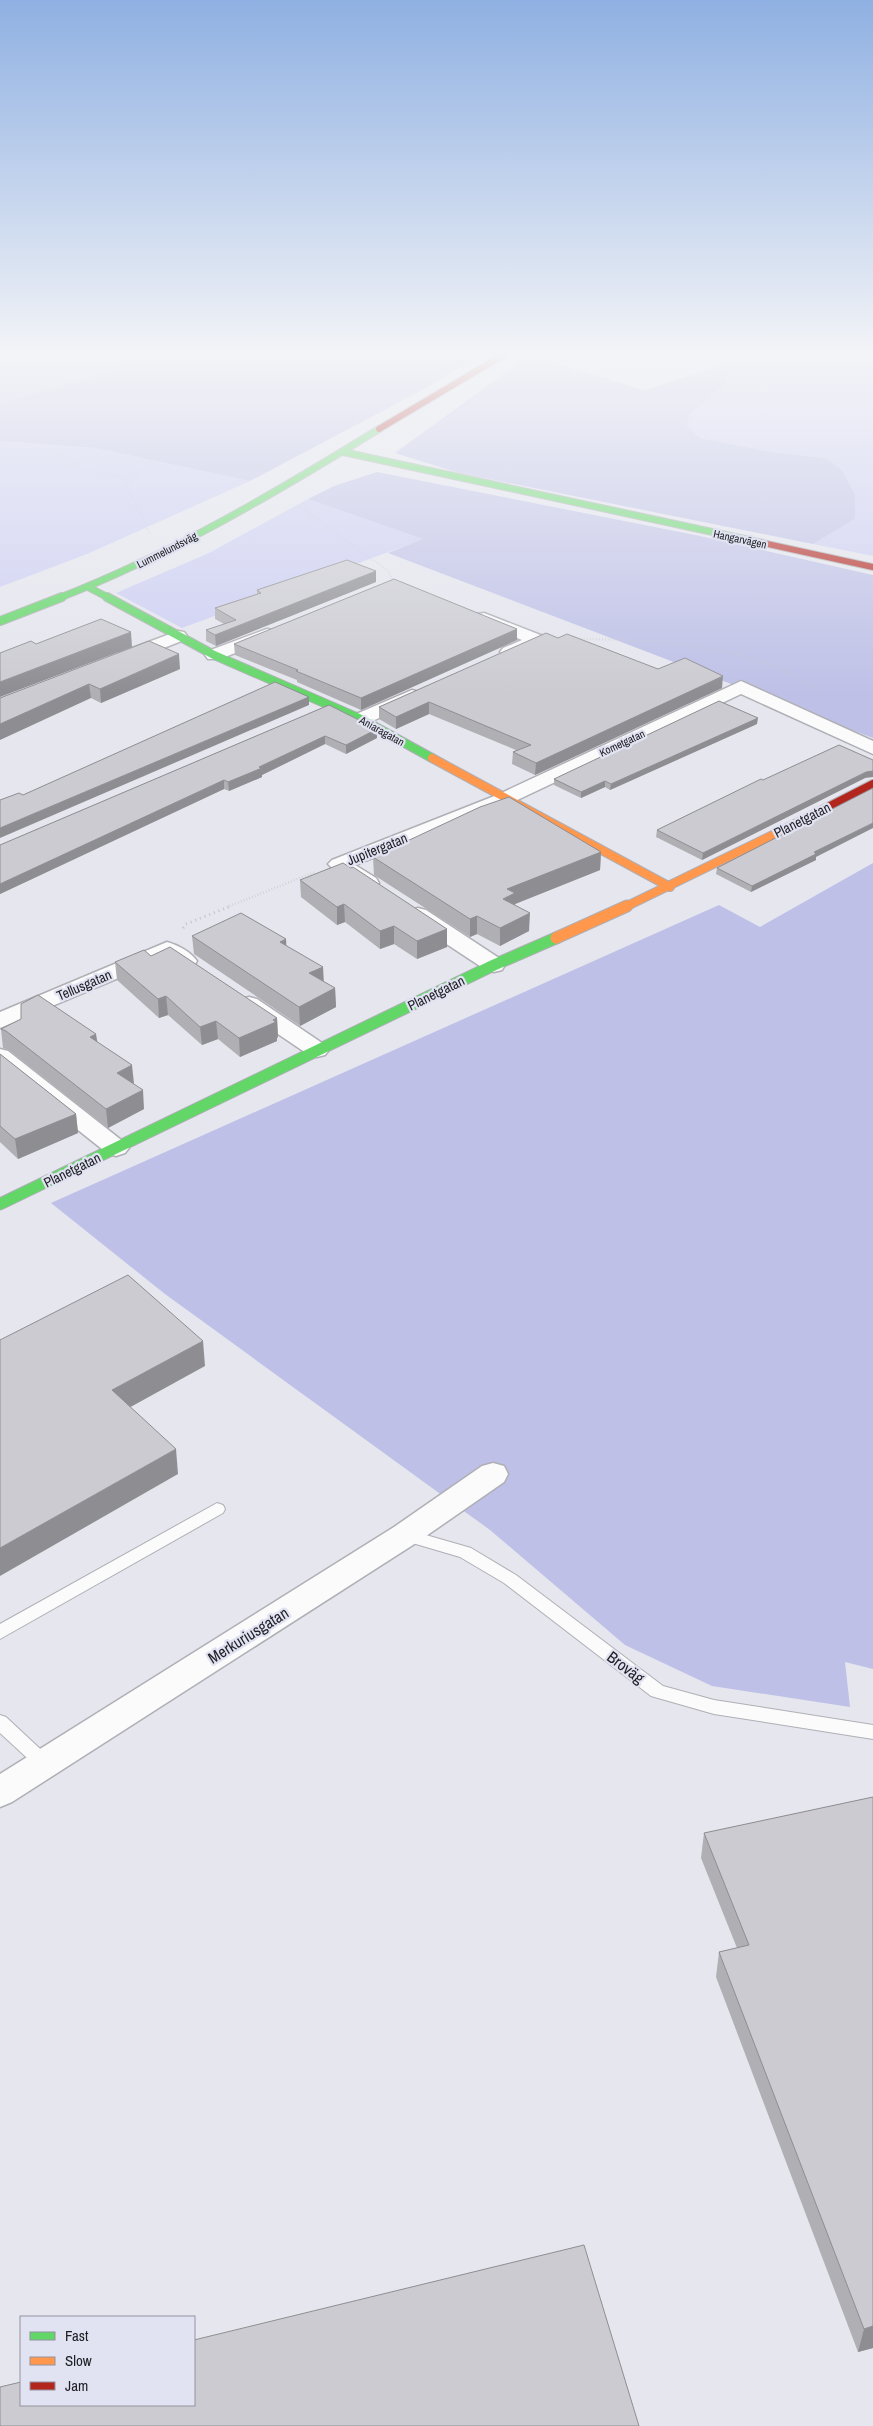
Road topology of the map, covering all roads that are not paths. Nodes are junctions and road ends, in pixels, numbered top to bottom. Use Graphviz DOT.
graph roads {
  1 [pos="315,467"];
  2 [pos="412,467"];
  3 [pos="873,567"];
  4 [pos="88,587"];
  5 [pos="471,613"];
  6 [pos="0,621"];
  7 [pos="286,626"];
  8 [pos="178,636"];
  9 [pos="214,655"];
  10 [pos="493,659"];
  11 [pos="107,664"];
  12 [pos="432,687"];
  13 [pos="330,705"];
  14 [pos="302,717"];
  15 [pos="361,719"];
  16 [pos="873,748"];
  17 [pos="873,784"];
  18 [pos="504,799"];
  19 [pos="670,887"];
  20 [pos="494,965"];
  21 [pos="206,976"];
  22 [pos="230,992"];
  23 [pos="0,1021"];
  24 [pos="317,1050"];
  25 [pos="0,1056"];
  26 [pos="116,1148"];
  27 [pos="0,1204"];
  28 [pos="493,1474"];
  29 [pos="217,1509"];
  30 [pos="405,1535"];
  31 [pos="0,1632"];
  32 [pos="0,1722"];
  33 [pos="873,1732"];
  34 [pos="45,1764"];
  35 [pos="0,1792"];
  1 -- 4 [label="street, Lummelundsväg"];
  2 -- 3 [label="street, Hangarvägen"];
  4 -- 6 [label="street, Lummelundsväg"];
  4 -- 8 [label="street, Aniaragatan"];
  5 -- 10 [label="street"];
  7 -- 9 [label="street"];
  8 -- 9 [label="street, Aniaragatan"];
  8 -- 11 [label="street"];
  9 -- 13 [label="street, Aniaragatan"];
  12 -- 15 [label="street"];
  13 -- 14 [label="street"];
  13 -- 15 [label="street, Aniaragatan"];
  15 -- 18 [label="street, Aniaragatan"];
  16 -- 18 [label="street, Kometgatan"];
  17 -- 19 [label="street, Planetgatan"];
  18 -- 19 [label="street, Aniaragatan"];
  18 -- 20 [label="street, Jupitergatan"];
  19 -- 20 [label="street, Planetgatan"];
  20 -- 24 [label="street, Planetgatan"];
  21 -- 23 [label="street, Tellusgatan"];
  22 -- 24 [label="street"];
  24 -- 26 [label="street, Planetgatan"];
  25 -- 26 [label="street"];
  26 -- 27 [label="street, Planetgatan"];
  28 -- 30 [label="street, Merkuriusgatan"];
  29 -- 31 [label="lane"];
  30 -- 33 [label="lane, Broväg"];
  30 -- 34 [label="street, Merkuriusgatan"];
  32 -- 34 [label="lane"];
  34 -- 35 [label="street, Merkuriusgatan"];
}
